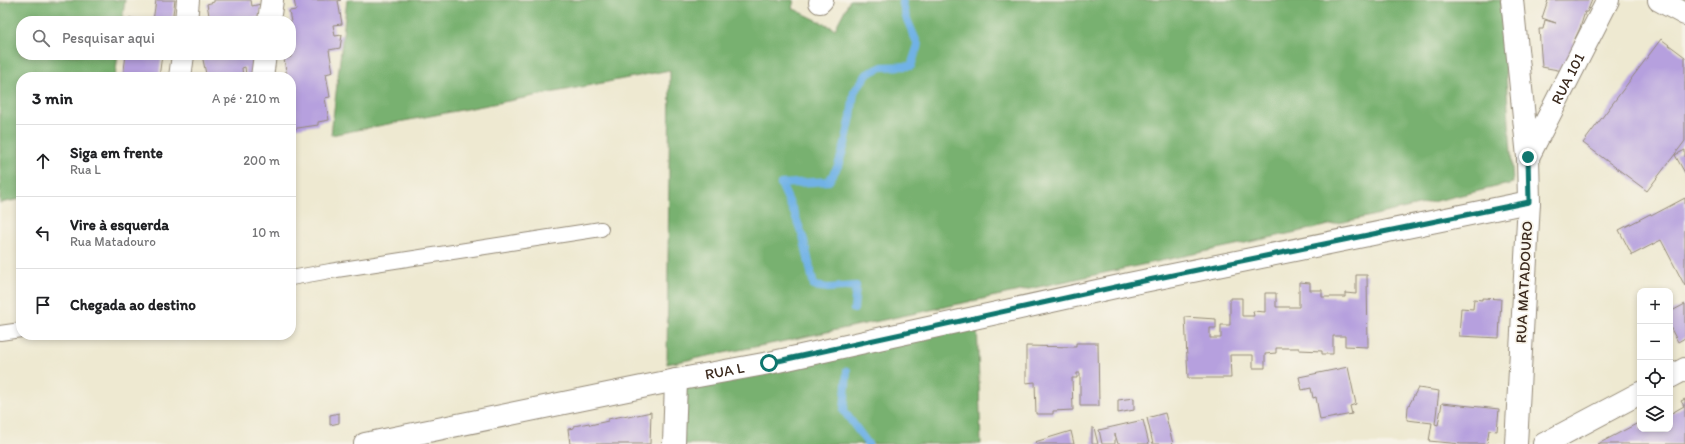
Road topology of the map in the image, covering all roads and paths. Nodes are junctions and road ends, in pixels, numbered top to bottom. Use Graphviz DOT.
graph roads {
  1 [pos="188,0"];
  2 [pos="272,0"];
  3 [pos="1512,0"];
  4 [pos="1608,0"];
  5 [pos="1659,0"];
  6 [pos="1685,14"];
  7 [pos="186,16"];
  8 [pos="270,16"];
  9 [pos="182,60"];
  10 [pos="264,60"];
  11 [pos="181,72"];
  12 [pos="263,72"];
  13 [pos="1528,157"];
  14 [pos="1529,202"];
  15 [pos="601,229"];
  16 [pos="296,277"];
  17 [pos="16,331"];
  18 [pos="0,333"];
  19 [pos="1685,370"];
  20 [pos="1673,376"];
  21 [pos="676,380"];
  22 [pos="1637,395"];
  23 [pos="436,437"];
  24 [pos="365,444"];
  25 [pos="674,444"];
  26 [pos="1516,444"];
  27 [pos="1544,444"];
  1 -- 7 [label="street"];
  2 -- 8 [label="street"];
  3 -- 13 [label="street, RUA MATADOURO"];
  4 -- 13 [label="street, RUA 101"];
  5 -- 6 [label="street"];
  9 -- 11 [label="street"];
  10 -- 12 [label="street"];
  13 -- 14 [label="street, RUA MATADOURO"];
  14 -- 21 [label="street, RUA L"];
  14 -- 26 [label="street, RUA MATADOURO"];
  15 -- 16 [label="lane"];
  17 -- 18 [label="lane"];
  19 -- 20 [label="street"];
  21 -- 23 [label="street, RUA L"];
  21 -- 25 [label="street"];
  22 -- 27 [label="street"];
  23 -- 24 [label="street, RUA L"];
}
